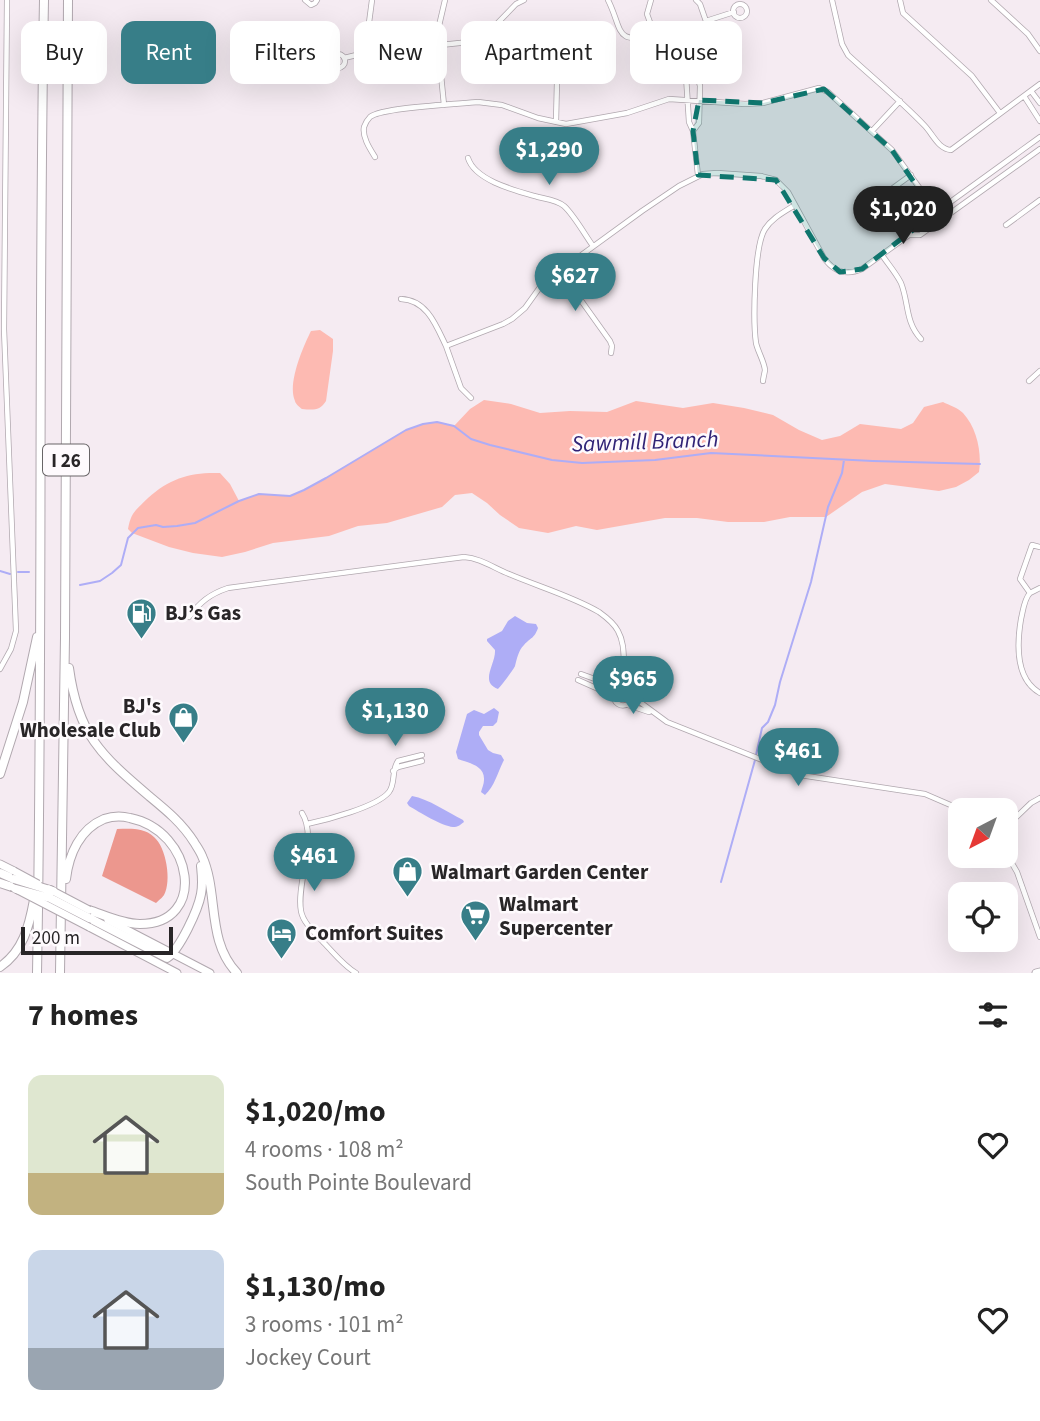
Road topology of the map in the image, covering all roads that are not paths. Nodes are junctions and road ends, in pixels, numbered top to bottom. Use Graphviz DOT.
graph roads {
  1 [pos="8,0"];
  2 [pos="44,0"];
  3 [pos="68,0"];
  4 [pos="305,0"];
  5 [pos="317,0"];
  6 [pos="372,0"];
  7 [pos="444,0"];
  8 [pos="524,0"];
  9 [pos="608,0"];
  10 [pos="651,0"];
  11 [pos="696,0"];
  12 [pos="832,0"];
  13 [pos="900,0"];
  14 [pos="991,0"];
  15 [pos="734,12"];
  16 [pos="369,21"];
  17 [pos="440,21"];
  18 [pos="649,21"];
  19 [pos="706,21"];
  20 [pos="630,38"];
  21 [pos="447,44"];
  22 [pos="0,50"];
  23 [pos="7,51"];
  24 [pos="1040,51"];
  25 [pos="354,56"];
  26 [pos="344,58"];
  27 [pos="442,84"];
  28 [pos="557,84"];
  29 [pos="687,84"];
  30 [pos="700,84"];
  31 [pos="1040,84"];
  32 [pos="1031,91"];
  33 [pos="1024,96"];
  34 [pos="688,100"];
  35 [pos="698,100"];
  36 [pos="900,101"];
  37 [pos="1040,103"];
  38 [pos="444,105"];
  39 [pos="1000,113"];
  40 [pos="1040,121"];
  41 [pos="556,122"];
  42 [pos="693,131"];
  43 [pos="872,131"];
  44 [pos="1040,136"];
  45 [pos="1040,149"];
  46 [pos="375,158"];
  47 [pos="468,158"];
  48 [pos="698,175"];
  49 [pos="911,175"];
  50 [pos="882,197"];
  51 [pos="1040,200"];
  52 [pos="795,205"];
  53 [pos="937,211"];
  54 [pos="944,219"];
  55 [pos="1006,225"];
  56 [pos="909,235"];
  57 [pos="593,246"];
  58 [pos="882,255"];
  59 [pos="2,260"];
  60 [pos="559,271"];
  61 [pos="401,299"];
  62 [pos="922,339"];
  63 [pos="446,346"];
  64 [pos="611,353"];
  65 [pos="1040,371"];
  66 [pos="763,381"];
  67 [pos="1029,381"];
  68 [pos="471,398"];
  69 [pos="1040,547"];
  70 [pos="1040,588"];
  71 [pos="1030,593"];
  72 [pos="41,617"];
  73 [pos="189,617"];
  74 [pos="65,638"];
  75 [pos="624,660"];
  76 [pos="0,669"];
  77 [pos="581,674"];
  78 [pos="578,680"];
  79 [pos="617,687"];
  80 [pos="631,691"];
  81 [pos="1040,694"];
  82 [pos="612,695"];
  83 [pos="627,705"];
  84 [pos="657,715"];
  85 [pos="422,758"];
  86 [pos="0,774"];
  87 [pos="1040,799"];
  88 [pos="948,804"];
  89 [pos="302,813"];
  90 [pos="1018,815"];
  91 [pos="307,824"];
  92 [pos="189,834"];
  93 [pos="0,864"];
  94 [pos="1015,868"];
  95 [pos="0,873"];
  96 [pos="39,877"];
  97 [pos="0,882"];
  98 [pos="14,882"];
  99 [pos="53,891"];
  100 [pos="89,918"];
  101 [pos="61,920"];
  102 [pos="1040,937"];
  103 [pos="173,954"];
  104 [pos="0,967"];
  105 [pos="37,973"];
  106 [pos="60,973"];
  107 [pos="177,973"];
  108 [pos="210,973"];
  109 [pos="237,973"];
  110 [pos="356,973"];
  1 -- 23 [label="street"];
  2 -- 72 [label="highway, I 26"];
  3 -- 74 [label="highway, I 26"];
  4 -- 5 [label="street"];
  6 -- 16 [label="street"];
  7 -- 17 [label="street"];
  8 -- 21 [label="street"];
  9 -- 20 [label="street"];
  10 -- 18 [label="street"];
  11 -- 19 [label="street"];
  12 -- 36 [label="street"];
  13 -- 39 [label="street"];
  14 -- 24 [label="street"];
  15 -- 19 [label="street"];
  22 -- 23 [label="street"];
  23 -- 59 [label="street"];
  25 -- 26 [label="street"];
  27 -- 38 [label="street"];
  28 -- 41 [label="street"];
  29 -- 34 [label="street"];
  30 -- 35 [label="street"];
  31 -- 32 [label="street"];
  32 -- 33 [label="street"];
  32 -- 37 [label="street"];
  33 -- 39 [label="street"];
  33 -- 40 [label="street"];
  34 -- 35 [label="street"];
  34 -- 41 [label="street"];
  34 -- 42 [label="street"];
  35 -- 42 [label="street"];
  35 -- 43 [label="street"];
  36 -- 39 [label="street"];
  36 -- 43 [label="street"];
  38 -- 41 [label="street"];
  38 -- 46 [label="street"];
  42 -- 48 [label="street"];
  43 -- 49 [label="street"];
  44 -- 53 [label="street"];
  45 -- 54 [label="street"];
  47 -- 57 [label="street"];
  48 -- 52 [label="street"];
  48 -- 57 [label="street"];
  49 -- 50 [label="street"];
  49 -- 53 [label="street"];
  51 -- 55 [label="street"];
  52 -- 58 [label="street"];
  52 -- 66 [label="street"];
  53 -- 54 [label="street"];
  53 -- 56 [label="street"];
  54 -- 56 [label="street"];
  56 -- 58 [label="street"];
  57 -- 60 [label="street"];
  58 -- 62 [label="street"];
  59 -- 76 [label="street"];
  60 -- 63 [label="street"];
  60 -- 64 [label="street"];
  61 -- 63 [label="street"];
  63 -- 68 [label="street"];
  65 -- 67 [label="street"];
  69 -- 71 [label="street"];
  70 -- 71 [label="street"];
  71 -- 81 [label="street"];
  72 -- 86 [label="highway"];
  72 -- 96 [label="highway, I 26"];
  73 -- 75 [label="street"];
  74 -- 92 [label="highway"];
  74 -- 101 [label="highway, I 26"];
  75 -- 79 [label="street"];
  75 -- 80 [label="street"];
  77 -- 79 [label="street"];
  78 -- 82 [label="street"];
  79 -- 80 [label="street"];
  79 -- 82 [label="street"];
  80 -- 83 [label="street"];
  80 -- 84 [label="street"];
  82 -- 83 [label="street"];
  83 -- 84 [label="street"];
  84 -- 88 [label="street"];
  85 -- 91 [label="street"];
  87 -- 90 [label="street"];
  89 -- 91 [label="street"];
  91 -- 110 [label="street"];
  92 -- 103 [label="highway"];
  92 -- 109 [label="highway"];
  93 -- 98 [label="main road"];
  94 -- 102 [label="street"];
  95 -- 98 [label="highway"];
  96 -- 104 [label="highway"];
  96 -- 105 [label="highway, I 26"];
  97 -- 98 [label="highway"];
  98 -- 99 [label="highway, bridge"];
  98 -- 100 [label="highway, bridge"];
  99 -- 100 [label="main road, bridge"];
  100 -- 101 [label="highway"];
  100 -- 103 [label="highway"];
  100 -- 107 [label="main road"];
  101 -- 106 [label="highway, I 26"];
  103 -- 108 [label="main road"];
}
